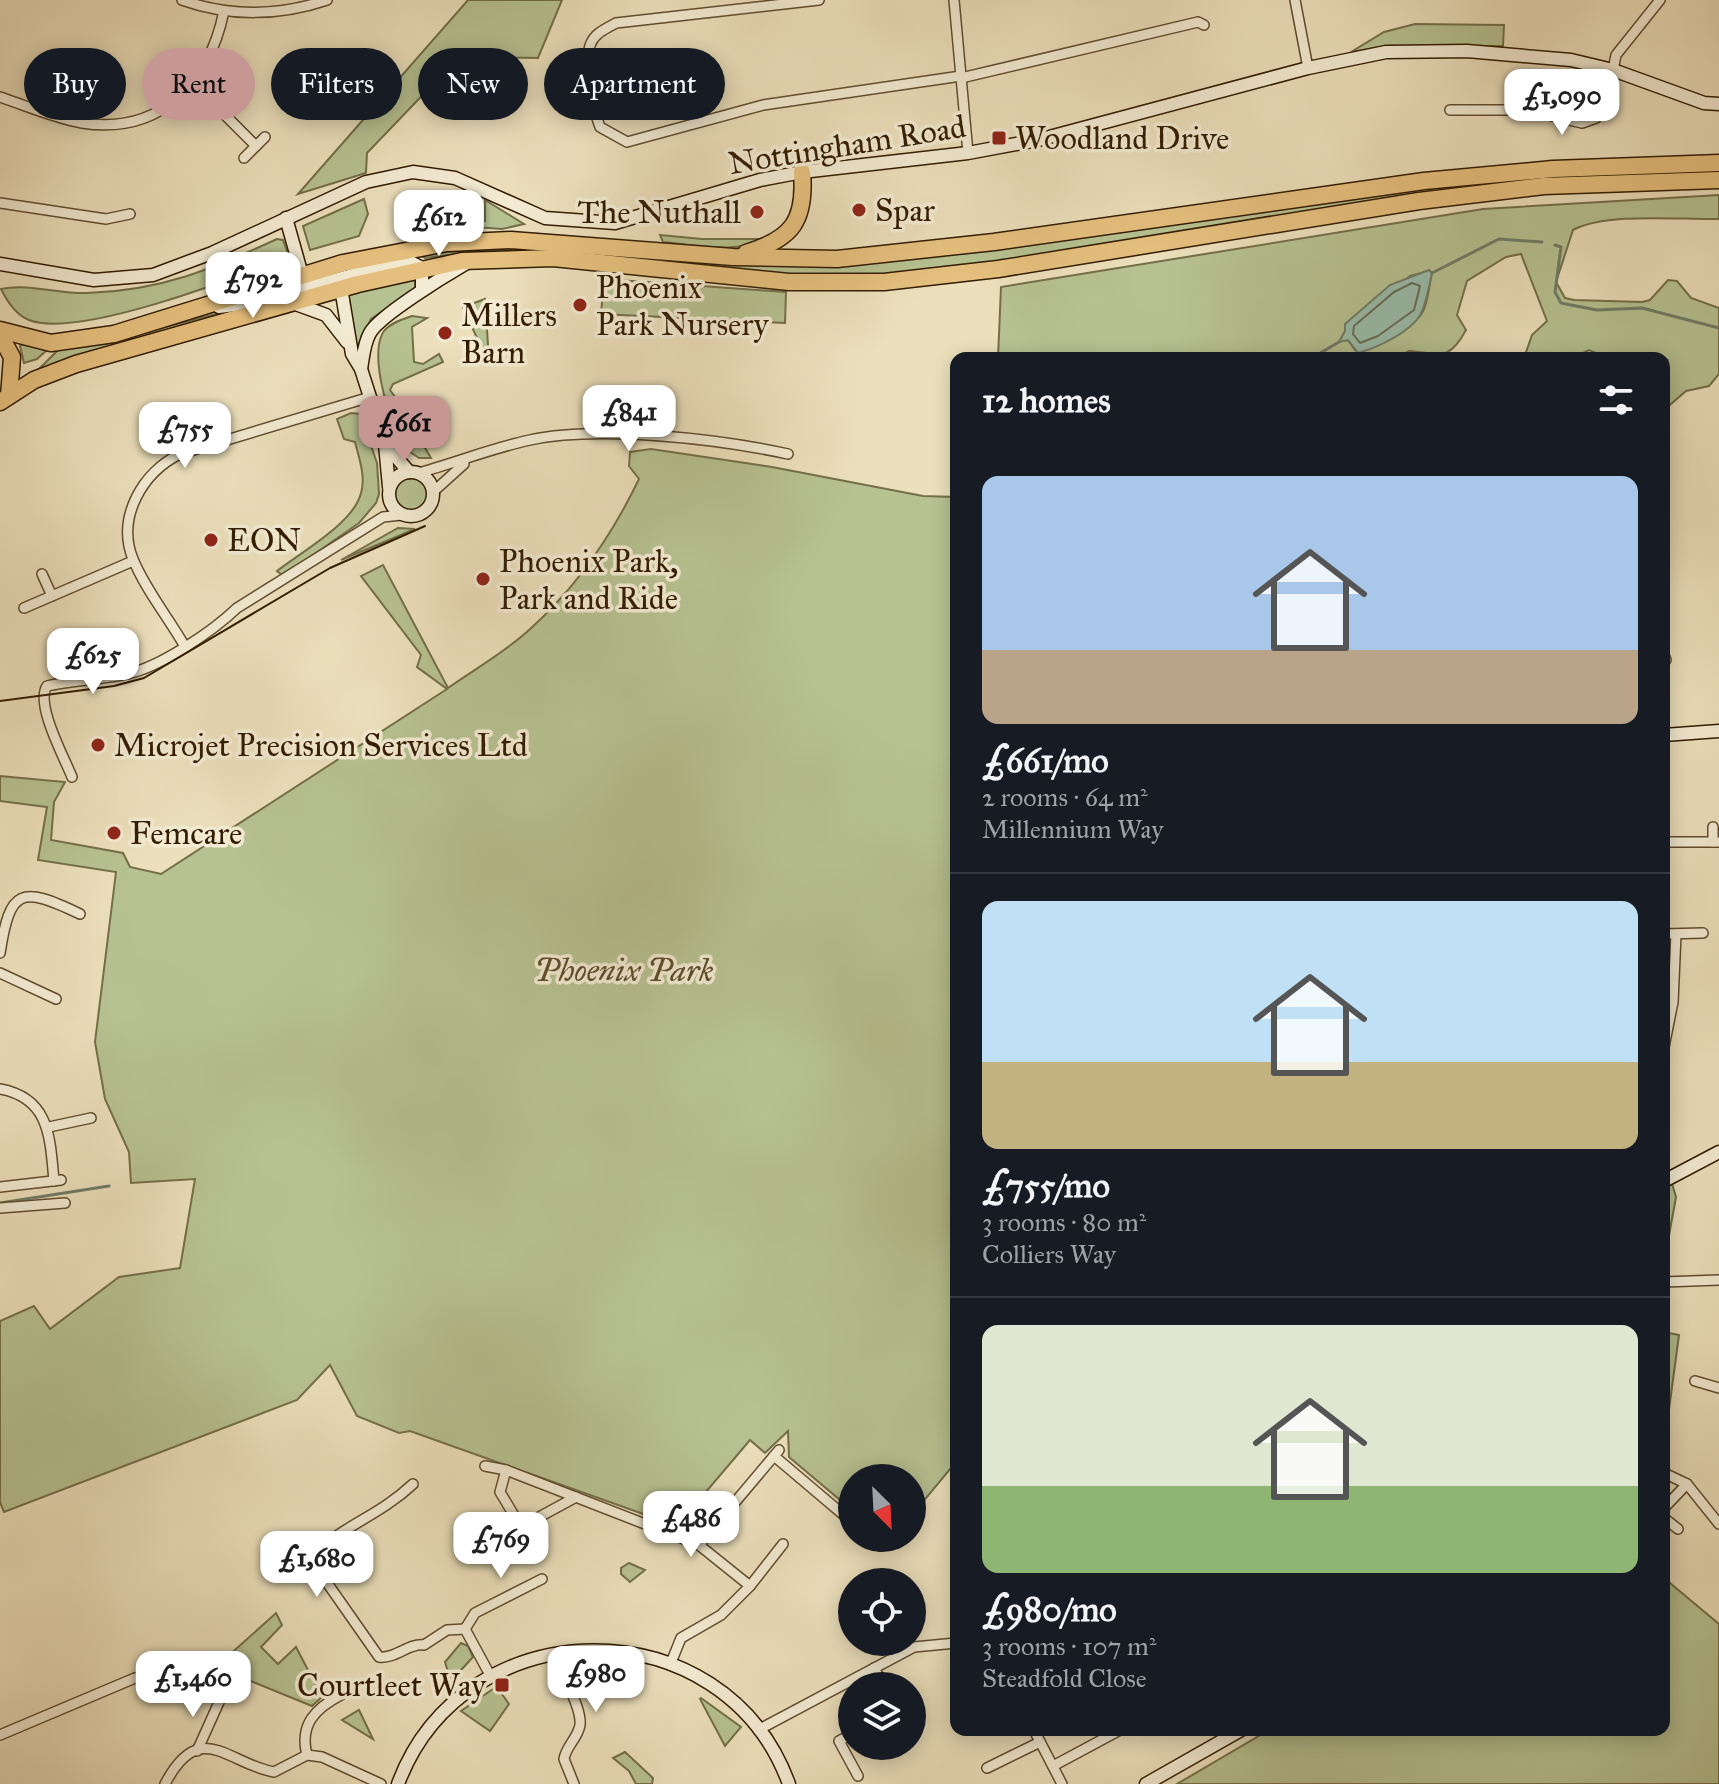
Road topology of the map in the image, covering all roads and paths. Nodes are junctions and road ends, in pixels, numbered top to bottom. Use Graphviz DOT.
graph roads {
  1 [pos="182,0"];
  2 [pos="327,0"];
  3 [pos="819,0"];
  4 [pos="954,0"];
  5 [pos="1295,0"];
  6 [pos="1660,0"];
  7 [pos="224,11"];
  8 [pos="1204,25"];
  9 [pos="215,48"];
  10 [pos="1308,68"];
  11 [pos="1613,70"];
  12 [pos="961,77"];
  13 [pos="0,97"];
  14 [pos="1719,104"];
  15 [pos="1450,110"];
  16 [pos="142,116"];
  17 [pos="230,120"];
  18 [pos="265,137"];
  19 [pos="256,146"];
  20 [pos="968,153"];
  21 [pos="244,158"];
  22 [pos="1719,163"];
  23 [pos="802,172"];
  24 [pos="1719,180"];
  25 [pos="0,203"];
  26 [pos="130,214"];
  27 [pos="286,218"];
  28 [pos="791,230"];
  29 [pos="733,257"];
  30 [pos="804,259"];
  31 [pos="473,260"];
  32 [pos="0,264"];
  33 [pos="422,268"];
  34 [pos="341,276"];
  35 [pos="422,288"];
  36 [pos="301,291"];
  37 [pos="0,332"];
  38 [pos="349,344"];
  39 [pos="361,369"];
  40 [pos="370,397"];
  41 [pos="4,399"];
  42 [pos="385,444"];
  43 [pos="788,454"];
  44 [pos="470,460"];
  45 [pos="414,473"];
  46 [pos="389,487"];
  47 [pos="433,492"];
  48 [pos="401,515"];
  49 [pos="133,561"];
  50 [pos="42,574"];
  51 [pos="52,596"];
  52 [pos="24,608"];
  53 [pos="184,645"];
  54 [pos="1719,731"];
  55 [pos="1670,735"];
  56 [pos="72,777"];
  57 [pos="1713,827"];
  58 [pos="1670,842"];
  59 [pos="1716,842"];
  60 [pos="80,914"];
  61 [pos="1703,933"];
  62 [pos="1670,934"];
  63 [pos="1676,934"];
  64 [pos="0,953"];
  65 [pos="0,973"];
  66 [pos="56,999"];
  67 [pos="1670,1017"];
  68 [pos="0,1089"];
  69 [pos="49,1127"];
  70 [pos="81,1131"];
  71 [pos="1719,1152"];
  72 [pos="1670,1178"];
  73 [pos="0,1187"];
  74 [pos="65,1203"];
  75 [pos="0,1208"];
  76 [pos="1718,1277"];
  77 [pos="1670,1281"];
  78 [pos="1695,1381"];
  79 [pos="1719,1388"];
  80 [pos="485,1466"];
  81 [pos="506,1470"];
  82 [pos="1670,1476"];
  83 [pos="413,1484"];
  84 [pos="1687,1484"];
  85 [pos="576,1497"];
  86 [pos="1670,1502"];
  87 [pos="838,1509"];
  88 [pos="1670,1523"];
  89 [pos="1719,1524"];
  90 [pos="1678,1529"];
  91 [pos="783,1544"];
  92 [pos="699,1545"];
  93 [pos="542,1579"];
  94 [pos="750,1586"];
  95 [pos="465,1629"];
  96 [pos="950,1644"];
  97 [pos="556,1653"];
  98 [pos="670,1665"];
  99 [pos="176,1667"];
  100 [pos="874,1668"];
  101 [pos="876,1672"];
  102 [pos="490,1675"];
  103 [pos="341,1695"];
  104 [pos="220,1700"];
  105 [pos="758,1730"];
  106 [pos="0,1735"];
  107 [pos="1037,1736"];
  108 [pos="1109,1736"];
  109 [pos="1230,1736"];
  110 [pos="1040,1742"];
  111 [pos="197,1751"];
  112 [pos="307,1755"];
  113 [pos="849,1760"];
  114 [pos="1053,1766"];
  115 [pos="987,1768"];
  116 [pos="858,1776"];
  117 [pos="165,1784"];
  118 [pos="381,1784"];
  119 [pos="398,1784"];
  120 [pos="574,1784"];
  121 [pos="789,1784"];
  122 [pos="1062,1784"];
  123 [pos="1146,1784"];
  1 -- 7 [label="street"];
  2 -- 7 [label="street"];
  3 -- 12 [label="street"];
  4 -- 12 [label="street"];
  5 -- 10 [label="street"];
  6 -- 11 [label="street"];
  7 -- 9 [label="street"];
  8 -- 12 [label="street"];
  10 -- 11 [label="street, Nottingham Road"];
  10 -- 20 [label="street, Nottingham Road"];
  11 -- 14 [label="street, Nottingham Road"];
  11 -- 15 [label="street"];
  12 -- 20 [label="street"];
  13 -- 16 [label="street"];
  17 -- 19 [label="street"];
  18 -- 19 [label="street"];
  19 -- 21 [label="street"];
  20 -- 23 [label="street, Nottingham Road"];
  22 -- 30 [label="highway"];
  23 -- 27 [label="street, Nottingham Road"];
  23 -- 28 [label="highway"];
  24 -- 31 [label="highway"];
  25 -- 26 [label="street"];
  27 -- 32 [label="street, Nottingham Road"];
  27 -- 36 [label="street"];
  28 -- 29 [label="highway"];
  28 -- 30 [label="highway"];
  29 -- 30 [label="highway"];
  29 -- 34 [label="highway"];
  31 -- 33 [label="highway"];
  31 -- 35 [label="street"];
  33 -- 34 [label="highway"];
  33 -- 35 [label="street"];
  34 -- 36 [label="highway"];
  34 -- 36 [label="highway"];
  34 -- 38 [label="street"];
  35 -- 39 [label="street"];
  36 -- 37 [label="highway"];
  36 -- 38 [label="street"];
  36 -- 41 [label="highway"];
  37 -- 41 [label="highway"];
  38 -- 39 [label="street"];
  39 -- 40 [label="street"];
  40 -- 42 [label="street"];
  40 -- 49 [label="street"];
  42 -- 45 [label="street"];
  42 -- 46 [label="street"];
  43 -- 44 [label="street"];
  44 -- 45 [label="street"];
  44 -- 47 [label="street"];
  45 -- 46 [label="street"];
  45 -- 47 [label="street"];
  46 -- 48 [label="street"];
  47 -- 48 [label="street"];
  48 -- 53 [label="street"];
  49 -- 51 [label="street"];
  49 -- 53 [label="street"];
  50 -- 51 [label="street"];
  51 -- 52 [label="street"];
  53 -- 56 [label="street"];
  54 -- 55 [label="street"];
  57 -- 59 [label="street"];
  58 -- 59 [label="street"];
  60 -- 64 [label="street"];
  61 -- 63 [label="street"];
  62 -- 63 [label="street"];
  63 -- 67 [label="street"];
  65 -- 66 [label="street"];
  68 -- 69 [label="street"];
  69 -- 70 [label="street"];
  69 -- 73 [label="street"];
  71 -- 72 [label="street"];
  74 -- 75 [label="street"];
  76 -- 77 [label="street"];
  78 -- 79 [label="street"];
  80 -- 81 [label="street"];
  81 -- 85 [label="street"];
  81 -- 85 [label="street"];
  82 -- 84 [label="street"];
  83 -- 95 [label="street"];
  84 -- 86 [label="street"];
  84 -- 89 [label="street"];
  85 -- 92 [label="street"];
  87 -- 92 [label="street"];
  88 -- 90 [label="street"];
  91 -- 94 [label="street"];
  92 -- 94 [label="street"];
  93 -- 95 [label="street"];
  94 -- 98 [label="street"];
  95 -- 102 [label="street"];
  96 -- 100 [label="street"];
  97 -- 98 [label="street"];
  97 -- 102 [label="street"];
  97 -- 120 [label="street"];
  98 -- 105 [label="street"];
  99 -- 106 [label="street"];
  100 -- 101 [label="street"];
  100 -- 105 [label="street"];
  102 -- 119 [label="street"];
  103 -- 112 [label="street"];
  104 -- 111 [label="street"];
  105 -- 121 [label="street"];
  107 -- 110 [label="street"];
  108 -- 114 [label="street"];
  109 -- 123 [label="street"];
  110 -- 114 [label="street"];
  110 -- 115 [label="street"];
  111 -- 112 [label="street"];
  111 -- 117 [label="street"];
  112 -- 118 [label="street"];
  113 -- 116 [label="street"];
  114 -- 122 [label="street"];
}
